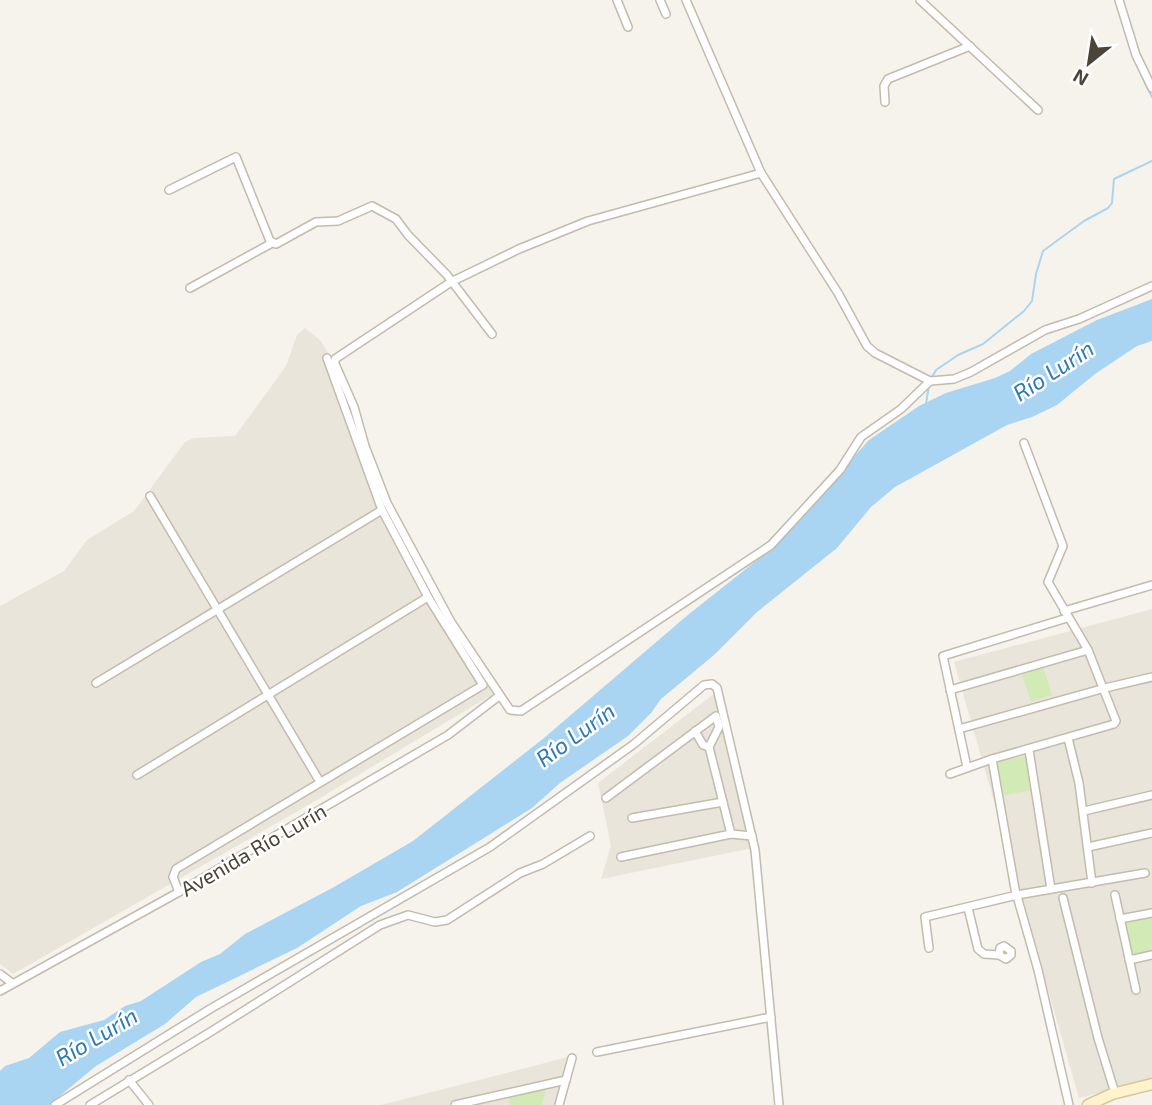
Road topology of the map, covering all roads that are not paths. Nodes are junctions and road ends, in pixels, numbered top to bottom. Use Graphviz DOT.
graph roads {
  1 [pos="617,0"];
  2 [pos="660,0"];
  3 [pos="685,0"];
  4 [pos="920,0"];
  5 [pos="1119,0"];
  6 [pos="666,14"];
  7 [pos="628,27"];
  8 [pos="970,46"];
  9 [pos="1152,88"];
  10 [pos="885,102"];
  11 [pos="1038,110"];
  12 [pos="761,173"];
  13 [pos="169,190"];
  14 [pos="272,243"];
  15 [pos="451,282"];
  16 [pos="1152,286"];
  17 [pos="190,288"];
  18 [pos="492,334"];
  19 [pos="327,358"];
  20 [pos="930,381"];
  21 [pos="1024,443"];
  22 [pos="150,496"];
  23 [pos="382,510"];
  24 [pos="1152,585"];
  25 [pos="428,597"];
  26 [pos="218,610"];
  27 [pos="1066,614"];
  28 [pos="1088,650"];
  29 [pos="1152,677"];
  30 [pos="96,683"];
  31 [pos="1105,688"];
  32 [pos="950,690"];
  33 [pos="269,695"];
  34 [pos="499,696"];
  35 [pos="959,729"];
  36 [pos="695,732"];
  37 [pos="1068,738"];
  38 [pos="709,747"];
  39 [pos="1029,750"];
  40 [pos="992,759"];
  41 [pos="967,767"];
  42 [pos="950,774"];
  43 [pos="137,775"];
  44 [pos="320,782"];
  45 [pos="1152,795"];
  46 [pos="606,798"];
  47 [pos="723,802"];
  48 [pos="1084,811"];
  49 [pos="632,818"];
  50 [pos="731,834"];
  51 [pos="1152,834"];
  52 [pos="590,836"];
  53 [pos="752,836"];
  54 [pos="1088,847"];
  55 [pos="621,857"];
  56 [pos="1145,873"];
  57 [pos="1092,883"];
  58 [pos="1052,889"];
  59 [pos="178,892"];
  60 [pos="1017,895"];
  61 [pos="1115,895"];
  62 [pos="1063,898"];
  63 [pos="968,908"];
  64 [pos="1152,913"];
  65 [pos="1120,919"];
  66 [pos="929,948"];
  67 [pos="999,954"];
  68 [pos="1152,955"];
  69 [pos="1129,960"];
  70 [pos="0,974"];
  71 [pos="12,983"];
  72 [pos="1136,990"];
  73 [pos="0,991"];
  74 [pos="771,1017"];
  75 [pos="597,1052"];
  76 [pos="572,1058"];
  77 [pos="129,1080"];
  78 [pos="566,1080"];
  79 [pos="1152,1084"];
  80 [pos="1115,1093"];
  81 [pos="54,1105"];
  82 [pos="90,1105"];
  83 [pos="149,1105"];
  84 [pos="455,1105"];
  85 [pos="559,1105"];
  86 [pos="779,1105"];
  87 [pos="1069,1105"];
  88 [pos="1088,1105"];
  1 -- 7 [label="street"];
  2 -- 6 [label="street"];
  3 -- 12 [label="street"];
  4 -- 8 [label="street"];
  5 -- 9 [label="street"];
  8 -- 10 [label="street"];
  8 -- 11 [label="street"];
  12 -- 15 [label="street"];
  12 -- 20 [label="street"];
  13 -- 14 [label="street"];
  14 -- 15 [label="street"];
  14 -- 17 [label="street"];
  15 -- 18 [label="street"];
  15 -- 34 [label="street"];
  16 -- 20 [label="street"];
  19 -- 23 [label="street"];
  20 -- 34 [label="street"];
  21 -- 27 [label="street"];
  22 -- 26 [label="street"];
  23 -- 25 [label="street"];
  23 -- 26 [label="street"];
  24 -- 27 [label="street"];
  25 -- 33 [label="street"];
  25 -- 44 [label="street"];
  26 -- 30 [label="street"];
  26 -- 33 [label="street"];
  27 -- 28 [label="street"];
  27 -- 32 [label="street"];
  28 -- 31 [label="street"];
  28 -- 32 [label="street"];
  29 -- 31 [label="street"];
  31 -- 35 [label="street"];
  31 -- 37 [label="street"];
  32 -- 35 [label="street"];
  33 -- 43 [label="street"];
  33 -- 44 [label="street"];
  34 -- 59 [label="street, Avenida Río Lurín"];
  35 -- 41 [label="street"];
  36 -- 38 [label="street"];
  36 -- 38 [label="street"];
  36 -- 46 [label="street"];
  37 -- 39 [label="street"];
  37 -- 48 [label="street"];
  38 -- 47 [label="street"];
  39 -- 40 [label="street"];
  39 -- 58 [label="street"];
  40 -- 41 [label="street"];
  40 -- 60 [label="street"];
  41 -- 42 [label="street"];
  44 -- 59 [label="street"];
  45 -- 48 [label="street"];
  47 -- 49 [label="street"];
  47 -- 50 [label="street"];
  48 -- 54 [label="street"];
  50 -- 53 [label="street"];
  50 -- 55 [label="street"];
  51 -- 54 [label="street"];
  52 -- 77 [label="street"];
  53 -- 74 [label="street"];
  53 -- 81 [label="street"];
  54 -- 57 [label="street"];
  56 -- 57 [label="street"];
  57 -- 58 [label="street"];
  58 -- 60 [label="street"];
  59 -- 71 [label="street, Avenida Río Lurín"];
  60 -- 63 [label="street"];
  60 -- 87 [label="street"];
  61 -- 65 [label="street"];
  62 -- 80 [label="street"];
  63 -- 66 [label="street"];
  63 -- 67 [label="street"];
  64 -- 65 [label="street"];
  65 -- 69 [label="street"];
  68 -- 69 [label="street"];
  69 -- 72 [label="street"];
  70 -- 71 [label="street"];
  71 -- 73 [label="street, Avenida Río Lurín"];
  74 -- 75 [label="street"];
  74 -- 86 [label="street"];
  76 -- 78 [label="street"];
  77 -- 82 [label="street"];
  77 -- 83 [label="street"];
  78 -- 84 [label="street"];
  78 -- 85 [label="street"];
  79 -- 80 [label="main road"];
  80 -- 88 [label="main road"];
}
